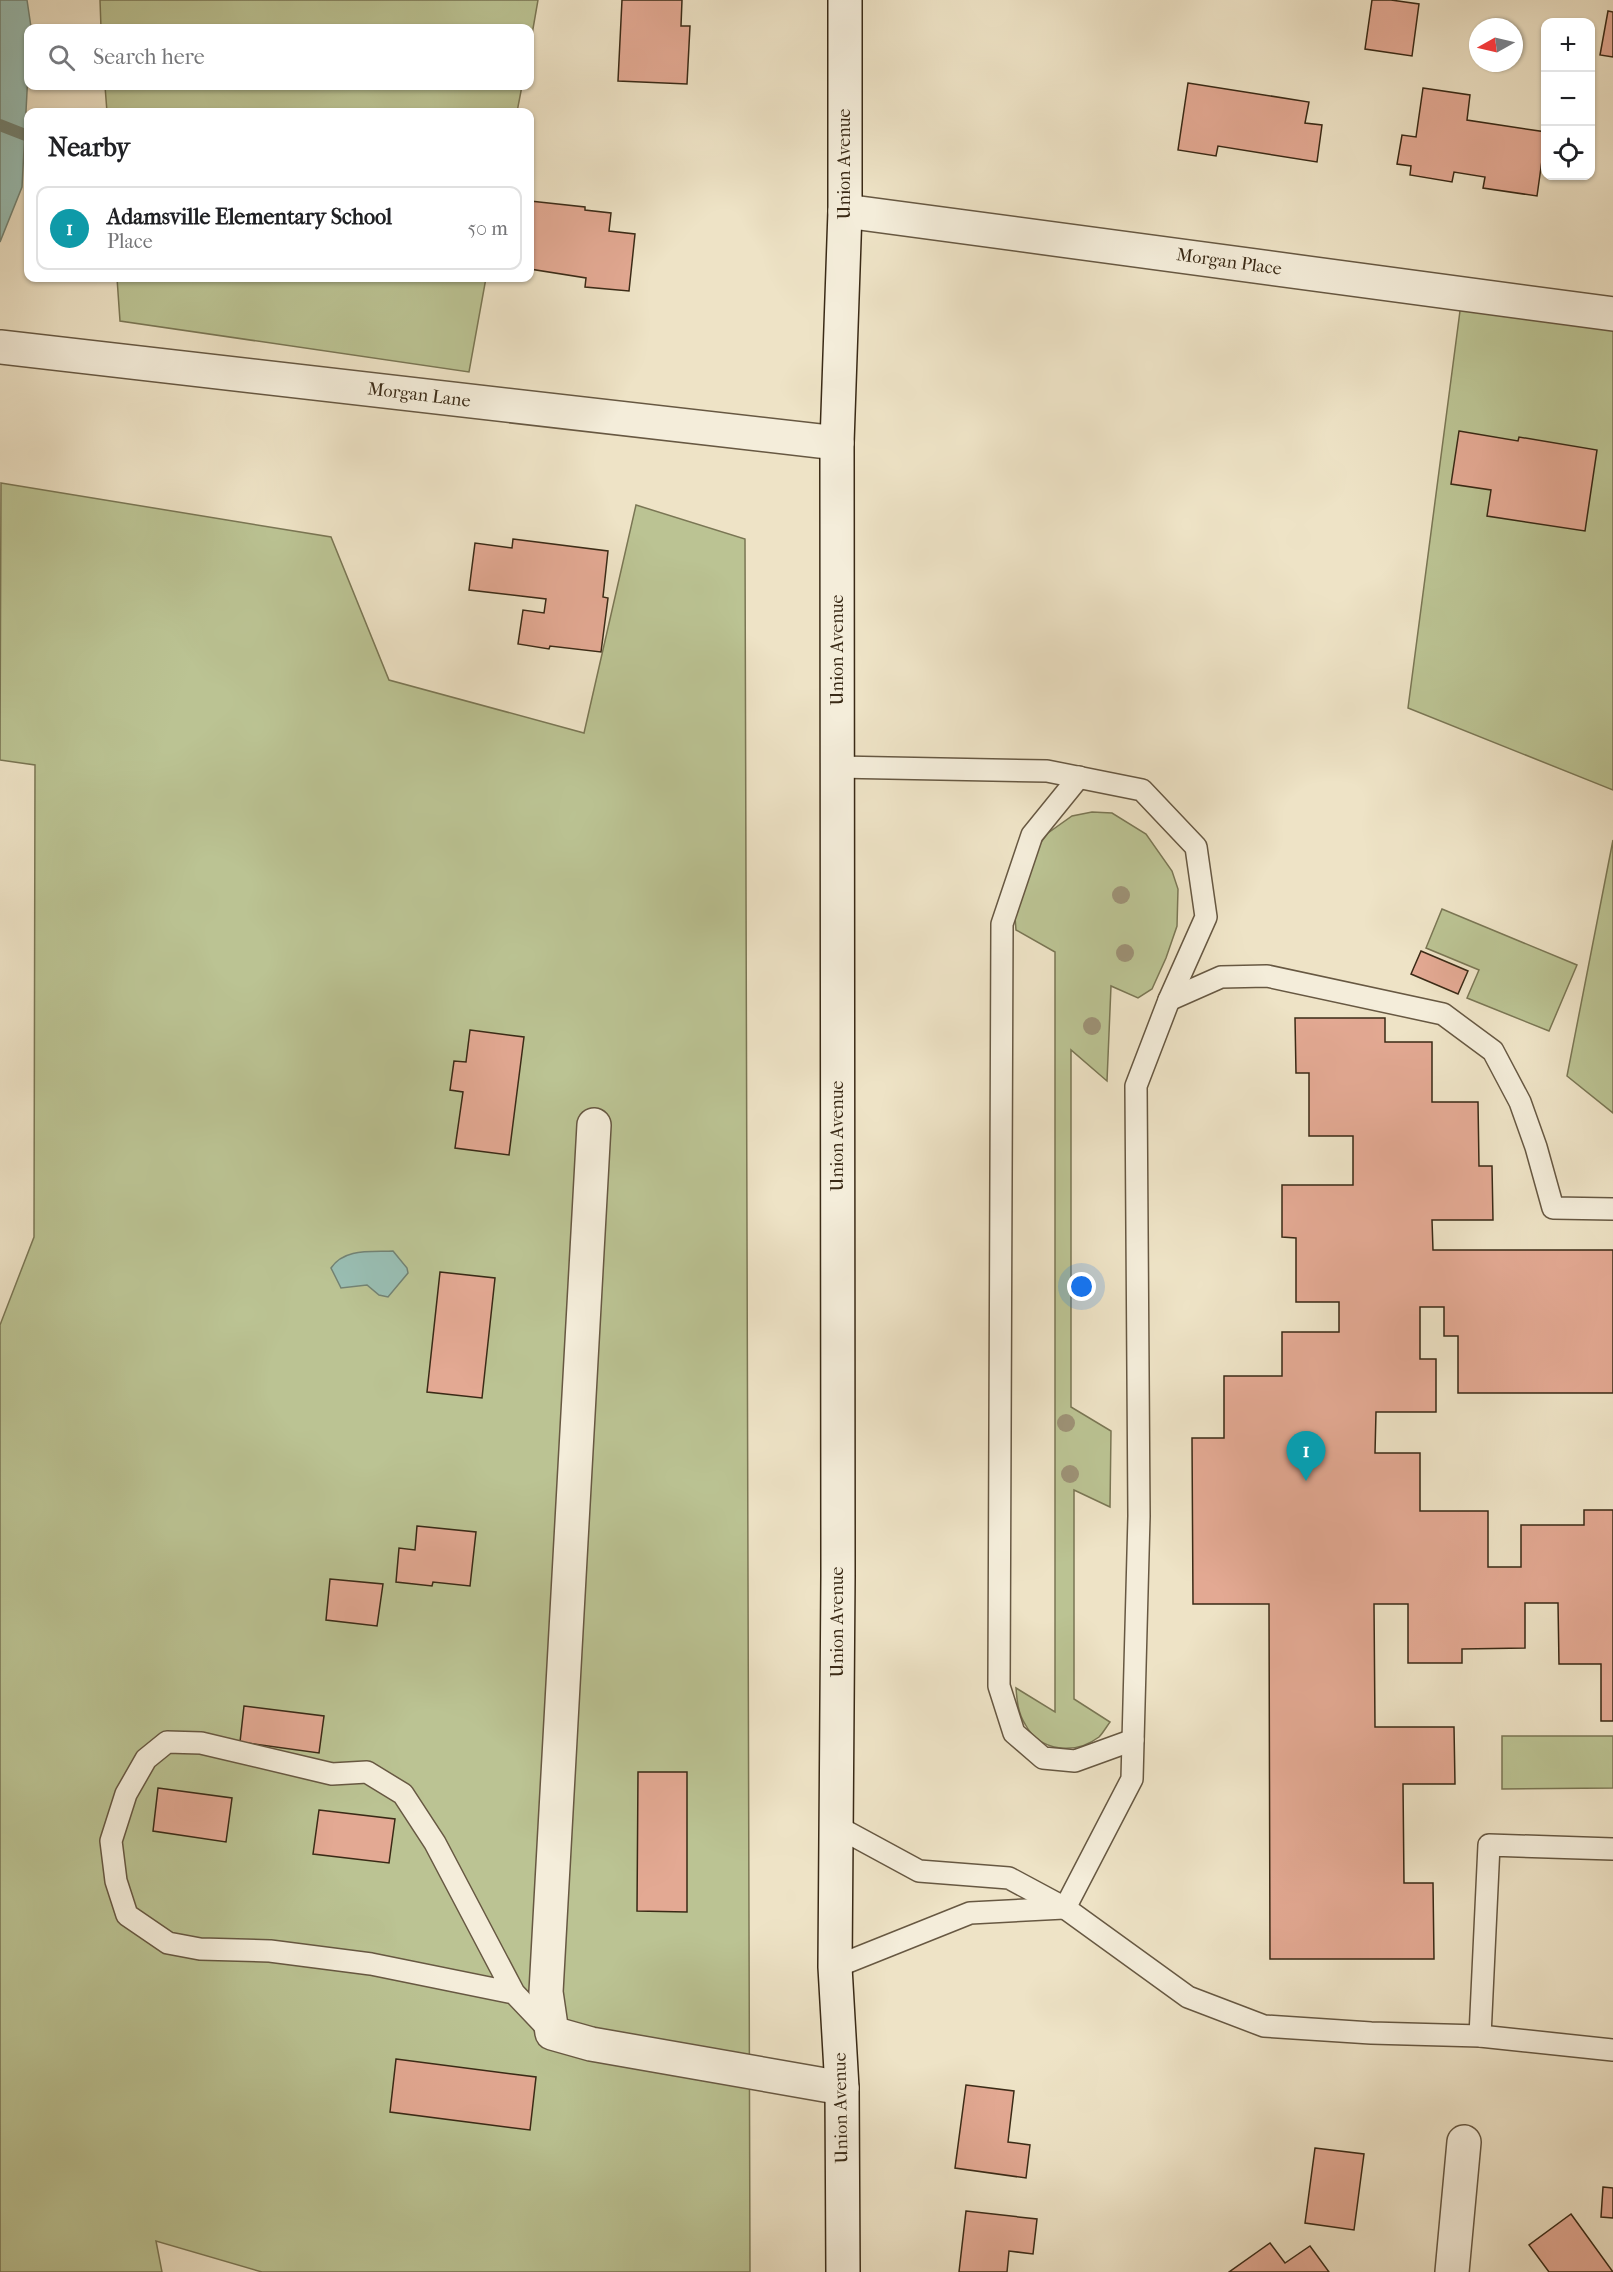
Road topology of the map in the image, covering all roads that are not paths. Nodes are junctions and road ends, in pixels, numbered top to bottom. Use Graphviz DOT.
graph roads {
  1 [pos="845,0"];
  2 [pos="845,211"];
  3 [pos="1613,314"];
  4 [pos="0,347"];
  5 [pos="837,443"];
  6 [pos="837,767"];
  7 [pos="1079,777"];
  8 [pos="1169,1000"];
  9 [pos="594,1125"];
  10 [pos="1613,1209"];
  11 [pos="1133,1740"];
  12 [pos="836,1826"];
  13 [pos="1613,1849"];
  14 [pos="1065,1908"];
  15 [pos="836,1968"];
  16 [pos="514,1993"];
  17 [pos="552,2033"];
  18 [pos="1480,2036"];
  19 [pos="1613,2050"];
  20 [pos="842,2088"];
  21 [pos="1464,2142"];
  22 [pos="843,2272"];
  23 [pos="1452,2272"];
  1 -- 2 [label="street, Union Avenue"];
  2 -- 3 [label="street, Morgan Place"];
  2 -- 5 [label="street, Union Avenue"];
  4 -- 5 [label="street, Morgan Lane"];
  5 -- 6 [label="street, Union Avenue"];
  6 -- 7 [label="lane"];
  6 -- 12 [label="street, Union Avenue"];
  7 -- 8 [label="lane"];
  7 -- 11 [label="lane"];
  8 -- 10 [label="lane"];
  8 -- 11 [label="lane"];
  9 -- 17 [label="street"];
  11 -- 14 [label="lane"];
  12 -- 14 [label="lane"];
  12 -- 15 [label="street, Union Avenue"];
  13 -- 18 [label="lane"];
  14 -- 15 [label="lane"];
  14 -- 18 [label="lane"];
  15 -- 20 [label="street, Union Avenue"];
  16 -- 16 [label="lane"];
  16 -- 17 [label="lane"];
  17 -- 20 [label="street"];
  18 -- 19 [label="lane"];
  20 -- 22 [label="street, Union Avenue"];
  21 -- 23 [label="street"];
}
